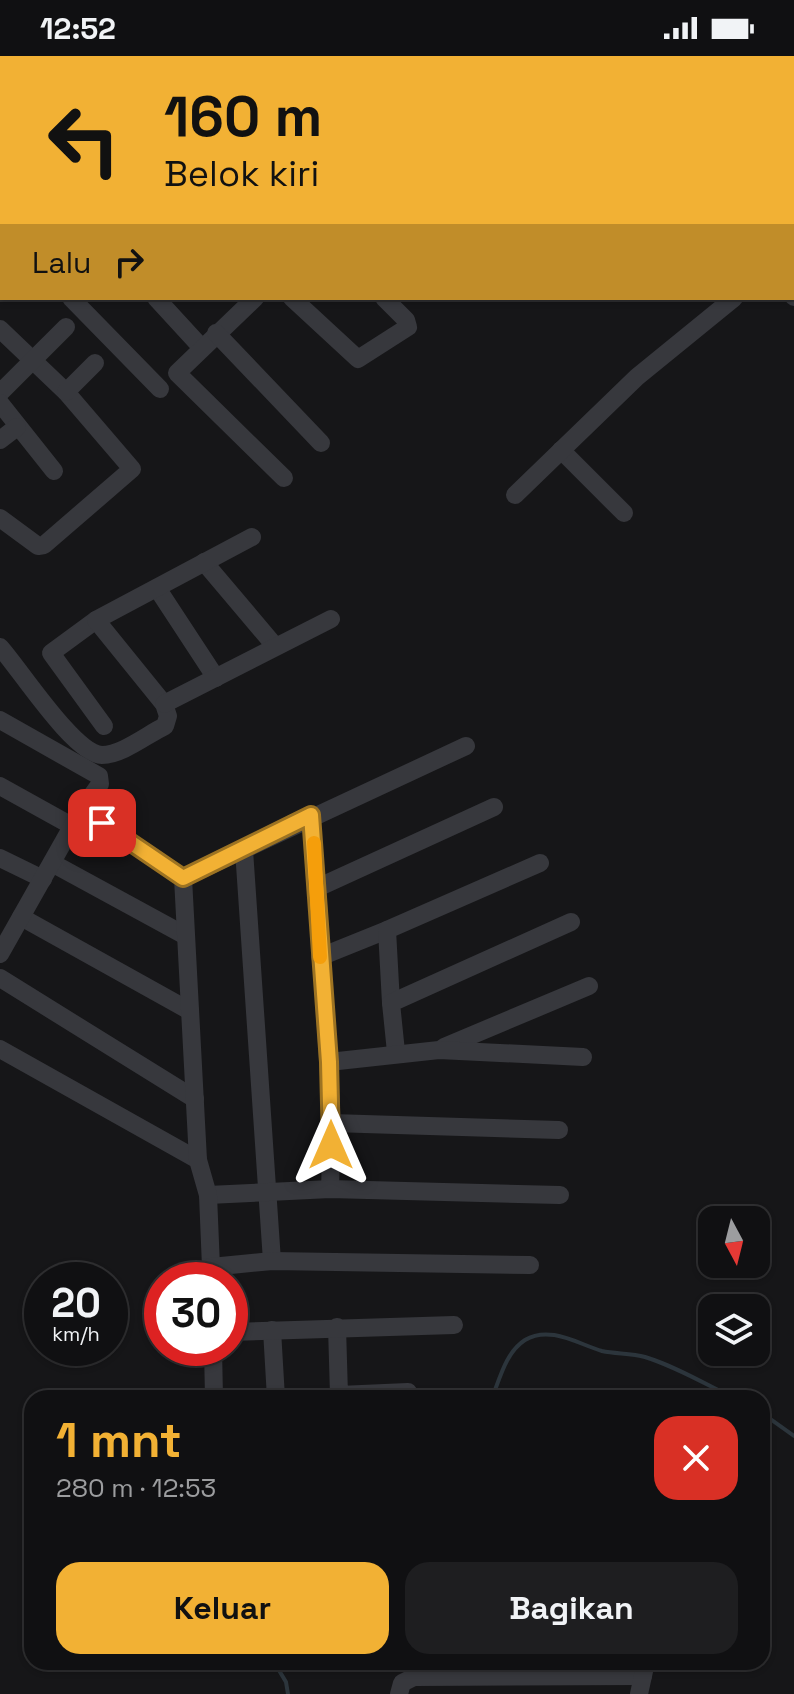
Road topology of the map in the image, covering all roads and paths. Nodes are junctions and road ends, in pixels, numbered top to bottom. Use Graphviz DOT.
graph roads {
  1 [pos="158,300"];
  2 [pos="251,300"];
  3 [pos="294,300"];
  4 [pos="386,300"];
  5 [pos="732,300"];
  6 [pos="83,302"];
  7 [pos="66,327"];
  8 [pos="0,329"];
  9 [pos="216,333"];
  10 [pos="201,347"];
  11 [pos="32,359"];
  12 [pos="95,363"];
  13 [pos="160,389"];
  14 [pos="66,392"];
  15 [pos="0,393"];
  16 [pos="0,403"];
  17 [pos="17,427"];
  18 [pos="0,440"];
  19 [pos="321,443"];
  20 [pos="561,450"];
  21 [pos="54,471"];
  22 [pos="284,478"];
  23 [pos="515,495"];
  24 [pos="624,513"];
  25 [pos="0,518"];
  26 [pos="252,537"];
  27 [pos="204,562"];
  28 [pos="157,588"];
  29 [pos="331,619"];
  30 [pos="96,620"];
  31 [pos="275,646"];
  32 [pos="0,647"];
  33 [pos="216,678"];
  34 [pos="164,704"];
  35 [pos="0,720"];
  36 [pos="104,726"];
  37 [pos="466,746"];
  38 [pos="0,786"];
  39 [pos="494,807"];
  40 [pos="82,809"];
  41 [pos="311,815"];
  42 [pos="72,826"];
  43 [pos="244,850"];
  44 [pos="0,858"];
  45 [pos="540,863"];
  46 [pos="47,871"];
  47 [pos="183,878"];
  48 [pos="317,888"];
  49 [pos="21,917"];
  50 [pos="571,922"];
  51 [pos="387,930"];
  52 [pos="5,934"];
  53 [pos="186,936"];
  54 [pos="0,954"];
  55 [pos="320,957"];
  56 [pos="0,978"];
  57 [pos="589,986"];
  58 [pos="391,1003"];
  59 [pos="190,1011"];
  60 [pos="0,1049"];
  61 [pos="439,1050"];
  62 [pos="396,1052"];
  63 [pos="583,1057"];
  64 [pos="329,1062"];
  65 [pos="195,1099"];
  66 [pos="332,1123"];
  67 [pos="559,1130"];
  68 [pos="198,1160"];
  69 [pos="330,1189"];
  70 [pos="266,1193"];
  71 [pos="208,1195"];
  72 [pos="560,1195"];
  73 [pos="272,1261"];
  74 [pos="211,1262"];
  75 [pos="530,1265"];
  76 [pos="248,1266"];
  77 [pos="454,1325"];
  78 [pos="337,1327"];
  79 [pos="272,1330"];
  80 [pos="248,1331"];
  81 [pos="213,1366"];
  82 [pos="214,1390"];
  83 [pos="276,1390"];
  84 [pos="339,1390"];
  85 [pos="643,1677"];
  86 [pos="399,1694"];
  1 -- 10 [label="street"];
  2 -- 9 [label="street"];
  3 -- 4 [label="street"];
  5 -- 20 [label="street"];
  6 -- 13 [label="street"];
  7 -- 11 [label="street"];
  8 -- 11 [label="street"];
  9 -- 10 [label="street"];
  9 -- 19 [label="street"];
  10 -- 22 [label="street"];
  11 -- 14 [label="street"];
  11 -- 15 [label="street"];
  12 -- 14 [label="street"];
  14 -- 25 [label="street"];
  16 -- 17 [label="street"];
  17 -- 18 [label="street"];
  17 -- 21 [label="street"];
  20 -- 23 [label="street"];
  20 -- 24 [label="street"];
  26 -- 27 [label="street"];
  27 -- 28 [label="street"];
  27 -- 31 [label="street"];
  28 -- 30 [label="street"];
  28 -- 33 [label="street"];
  29 -- 31 [label="street"];
  30 -- 34 [label="street"];
  30 -- 36 [label="street"];
  31 -- 33 [label="street"];
  32 -- 34 [label="street"];
  33 -- 34 [label="street"];
  35 -- 40 [label="street"];
  37 -- 41 [label="street"];
  38 -- 42 [label="street"];
  39 -- 48 [label="street"];
  40 -- 42 [label="street"];
  40 -- 47 [label="street"];
  41 -- 43 [label="street"];
  41 -- 48 [label="street"];
  42 -- 46 [label="street"];
  43 -- 47 [label="street"];
  43 -- 70 [label="street"];
  44 -- 46 [label="street"];
  45 -- 51 [label="street"];
  46 -- 49 [label="street"];
  46 -- 53 [label="street"];
  47 -- 53 [label="street"];
  48 -- 55 [label="street"];
  49 -- 52 [label="street"];
  49 -- 59 [label="street"];
  50 -- 58 [label="street"];
  51 -- 55 [label="street"];
  51 -- 58 [label="street"];
  52 -- 54 [label="street"];
  53 -- 59 [label="street"];
  55 -- 64 [label="street"];
  56 -- 65 [label="street"];
  57 -- 61 [label="street"];
  58 -- 62 [label="street"];
  59 -- 65 [label="street"];
  60 -- 68 [label="street"];
  61 -- 62 [label="street"];
  61 -- 63 [label="street"];
  62 -- 64 [label="street"];
  64 -- 66 [label="street"];
  65 -- 68 [label="street"];
  66 -- 67 [label="street"];
  66 -- 69 [label="street"];
  68 -- 71 [label="street"];
  69 -- 70 [label="street"];
  69 -- 72 [label="street"];
  70 -- 71 [label="street"];
  70 -- 73 [label="street"];
  71 -- 74 [label="street"];
  73 -- 75 [label="street"];
  73 -- 76 [label="street"];
  77 -- 78 [label="street"];
  78 -- 79 [label="street"];
  78 -- 84 [label="street"];
  79 -- 80 [label="street"];
  79 -- 83 [label="street"];
  81 -- 82 [label="street"];
  85 -- 86 [label="street"];
}
